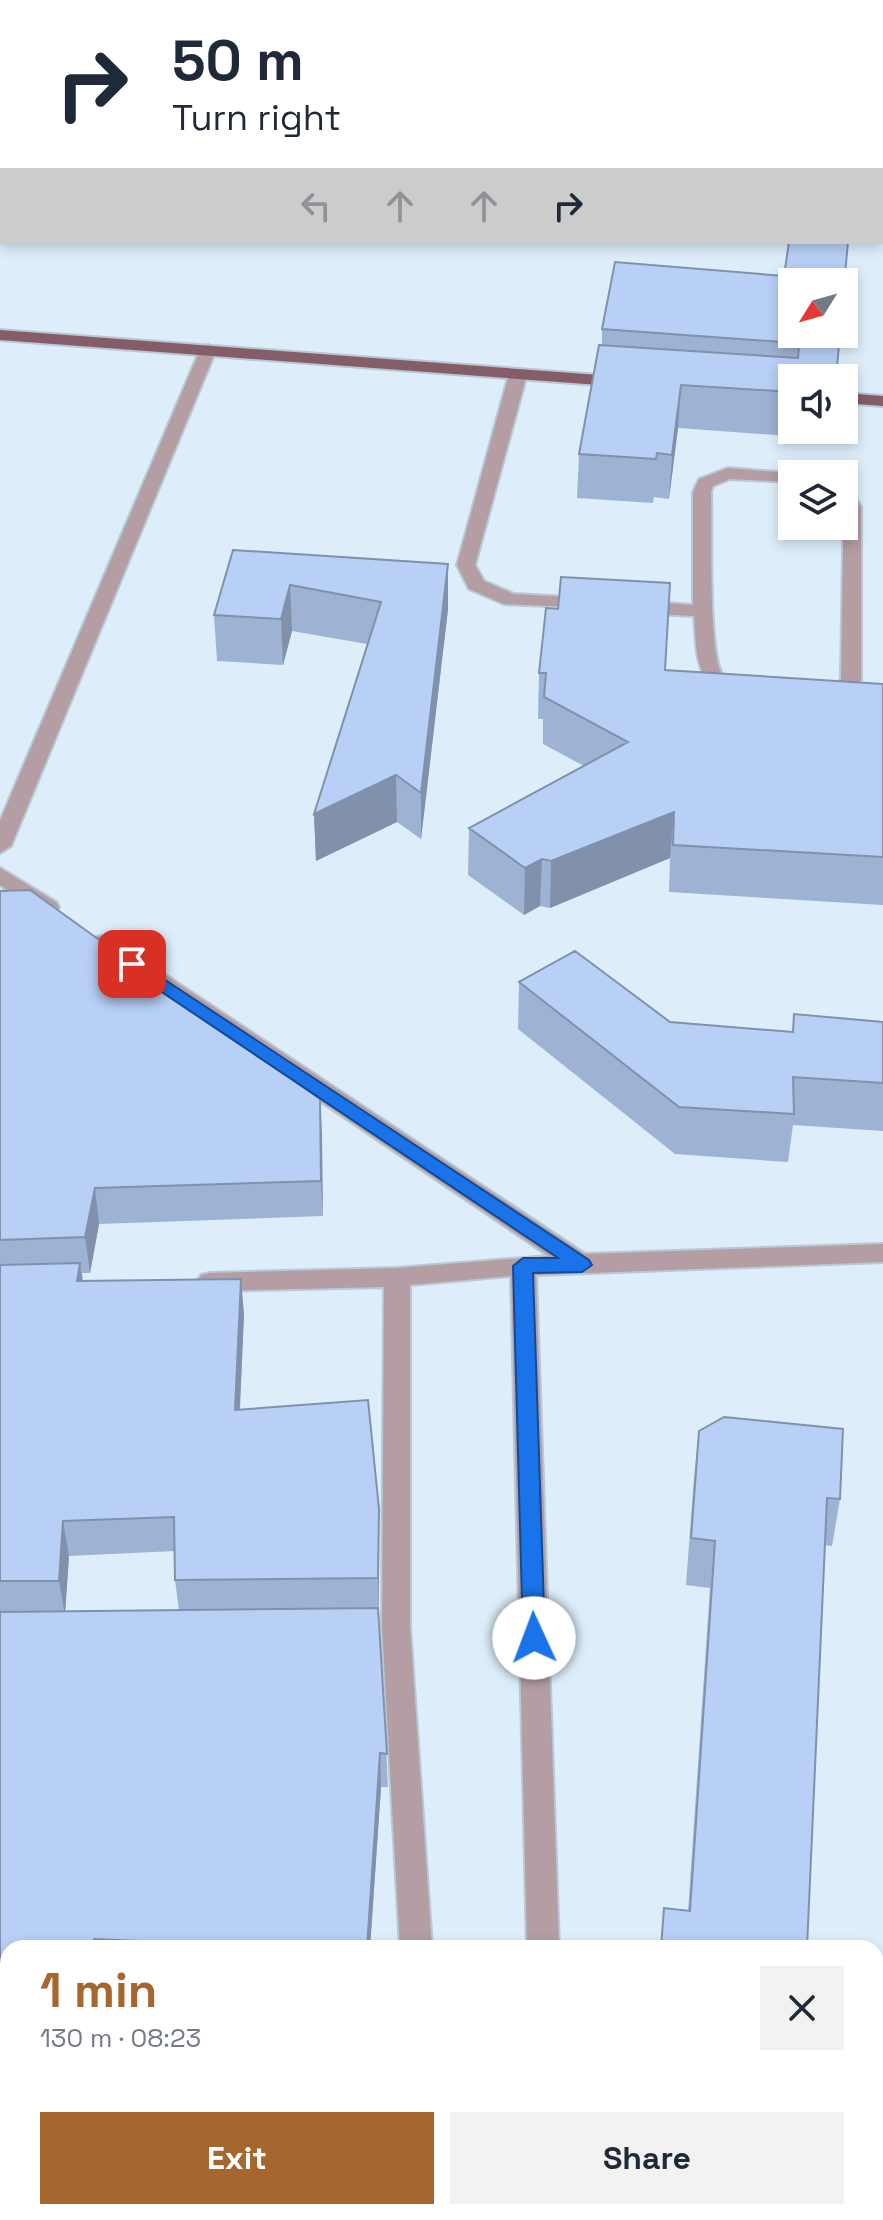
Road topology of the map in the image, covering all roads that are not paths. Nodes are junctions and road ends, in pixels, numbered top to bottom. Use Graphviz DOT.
graph roads {
  1 [pos="0,335"];
  2 [pos="208,350"];
  3 [pos="518,374"];
  4 [pos="640,383"];
  5 [pos="858,399"];
  6 [pos="883,401"];
  7 [pos="778,476"];
  8 [pos="852,540"];
  9 [pos="703,611"];
  10 [pos="763,693"];
  11 [pos="805,695"];
  12 [pos="0,846"];
  13 [pos="0,875"];
  14 [pos="883,1253"];
  15 [pos="582,1265"];
  16 [pos="523,1266"];
  17 [pos="397,1277"];
  18 [pos="191,1283"];
  19 [pos="364,1627"];
  20 [pos="396,1627"];
  21 [pos="416,1940"];
  22 [pos="543,1940"];
  1 -- 2 [label="main road"];
  2 -- 3 [label="main road"];
  2 -- 12 [label="street"];
  3 -- 4 [label="main road"];
  3 -- 9 [label="street"];
  5 -- 6 [label="main road"];
  7 -- 9 [label="street"];
  8 -- 11 [label="street"];
  9 -- 10 [label="street"];
  13 -- 15 [label="street"];
  14 -- 15 [label="street"];
  15 -- 16 [label="street"];
  16 -- 17 [label="street"];
  16 -- 22 [label="street"];
  17 -- 18 [label="street"];
  17 -- 20 [label="street"];
  19 -- 20 [label="street"];
  20 -- 21 [label="street"];
}
